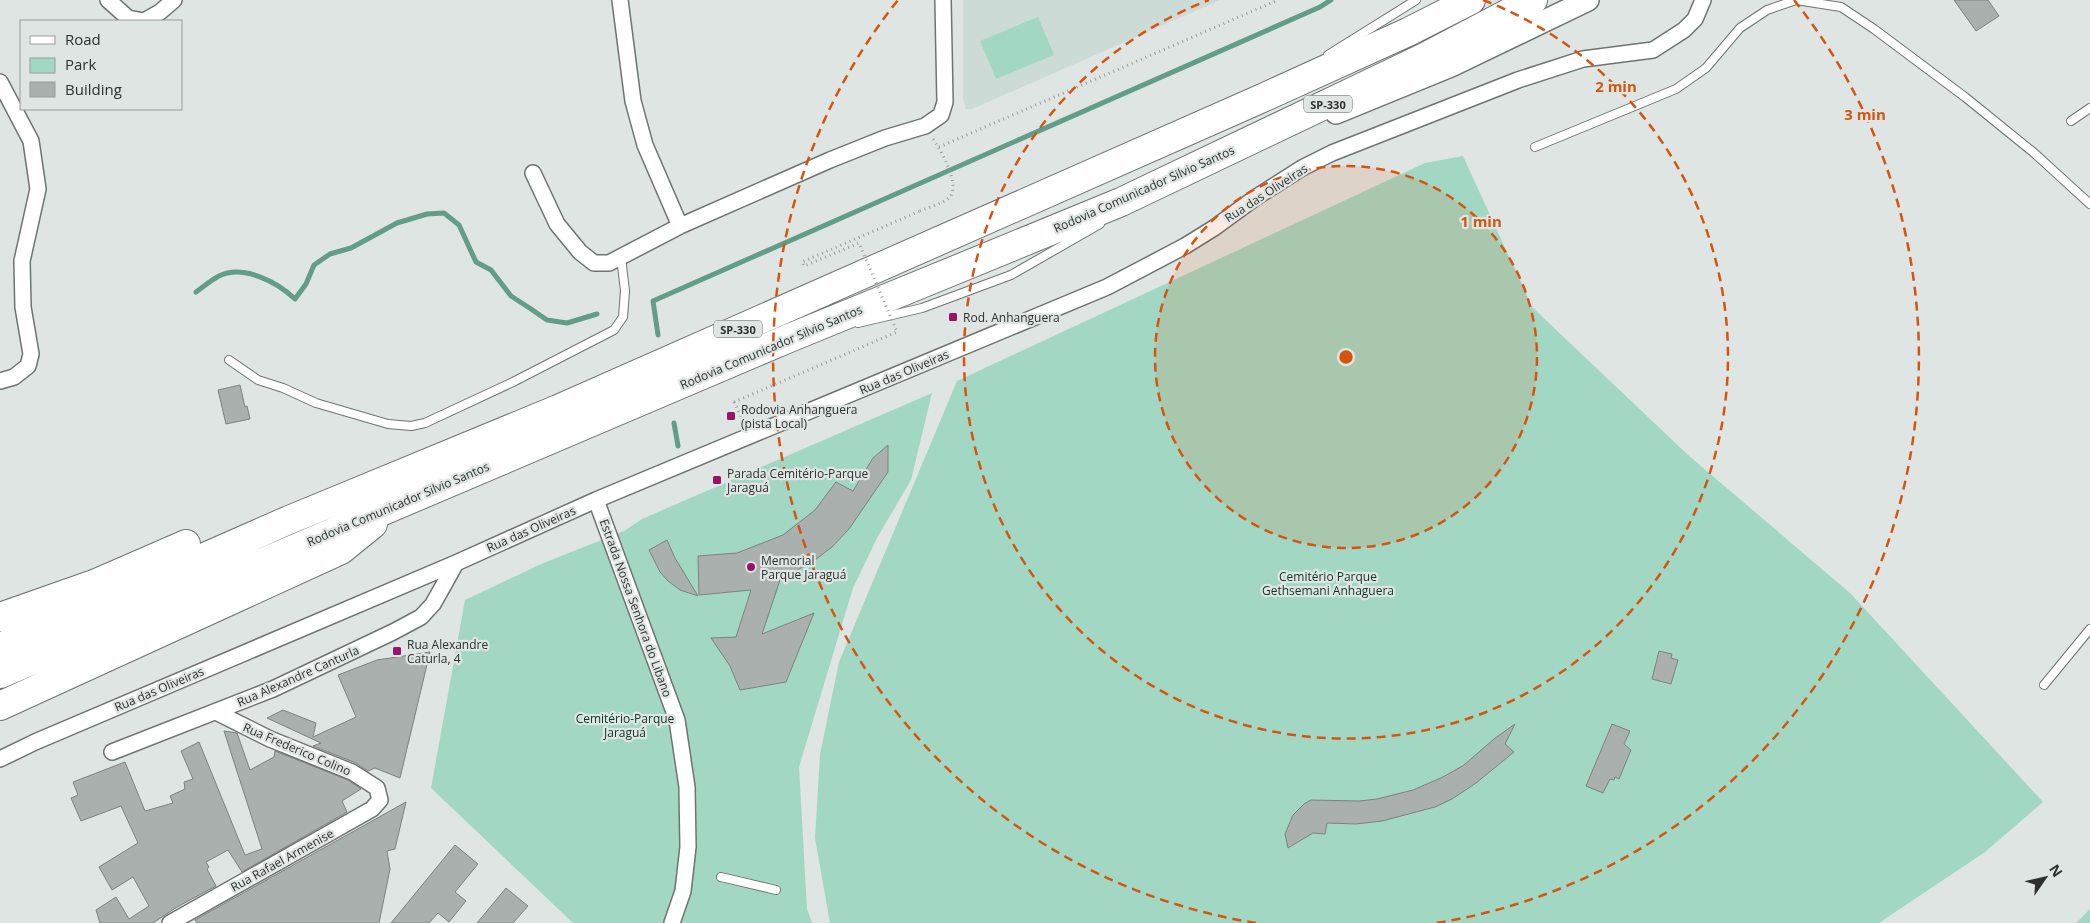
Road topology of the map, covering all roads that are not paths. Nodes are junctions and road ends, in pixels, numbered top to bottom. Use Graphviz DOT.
graph roads {
  1 [pos="108,0"];
  2 [pos="174,0"];
  3 [pos="620,0"];
  4 [pos="943,0"];
  5 [pos="1416,0"];
  6 [pos="1471,0"];
  7 [pos="1533,0"];
  8 [pos="1588,0"];
  9 [pos="1703,0"];
  10 [pos="139,20"];
  11 [pos="146,20"];
  12 [pos="1323,58"];
  13 [pos="1307,68"];
  14 [pos="0,82"];
  15 [pos="1258,100"];
  16 [pos="2090,108"];
  17 [pos="2071,121"];
  18 [pos="1535,147"];
  19 [pos="1205,163"];
  20 [pos="533,173"];
  21 [pos="1121,202"];
  22 [pos="2090,204"];
  23 [pos="680,226"];
  24 [pos="620,258"];
  25 [pos="845,326"];
  26 [pos="835,328"];
  27 [pos="788,339"];
  28 [pos="228,360"];
  29 [pos="0,381"];
  30 [pos="596,500"];
  31 [pos="395,505"];
  32 [pos="288,520"];
  33 [pos="456,563"];
  34 [pos="0,617"];
  35 [pos="2090,629"];
  36 [pos="0,646"];
  37 [pos="0,674"];
  38 [pos="2044,685"];
  39 [pos="0,706"];
  40 [pos="216,712"];
  41 [pos="112,752"];
  42 [pos="0,759"];
  43 [pos="377,788"];
  44 [pos="721,877"];
  45 [pos="776,890"];
  46 [pos="170,923"];
  47 [pos="672,923"];
  1 -- 10 [label="street"];
  2 -- 11 [label="street"];
  3 -- 23 [label="street"];
  4 -- 23 [label="street"];
  5 -- 12 [label="lane"];
  6 -- 15 [label="highway, Rodovia Comunicador Silvio Santos / SP-330"];
  7 -- 19 [label="highway, Rodovia Comunicador Silvio Santos / SP-330"];
  8 -- 19 [label="main road"];
  9 -- 30 [label="street, Rua das Oliveiras"];
  13 -- 15 [label="lane"];
  14 -- 29 [label="street"];
  15 -- 32 [label="highway, Rodovia Comunicador Silvio Santos / SP-330"];
  16 -- 17 [label="lane"];
  18 -- 22 [label="lane"];
  19 -- 21 [label="highway, Rodovia Comunicador Silvio Santos / SP-330"];
  20 -- 24 [label="street"];
  21 -- 25 [label="lane"];
  21 -- 27 [label="highway, Rodovia Comunicador Silvio Santos / SP-330"];
  23 -- 24 [label="street"];
  24 -- 28 [label="lane"];
  26 -- 27 [label="lane"];
  27 -- 31 [label="highway, Rodovia Comunicador Silvio Santos / SP-330"];
  30 -- 33 [label="street, Rua das Oliveiras"];
  30 -- 47 [label="street, Estrada Nossa Senhora do Libano"];
  31 -- 37 [label="highway, Rodovia Comunicador Silvio Santos / SP-330"];
  31 -- 39 [label="highway"];
  32 -- 34 [label="highway"];
  32 -- 36 [label="highway, Rodovia Comunicador Silvio Santos / SP-330"];
  33 -- 40 [label="street, Rua Alexandre Canturla"];
  33 -- 42 [label="street, Rua das Oliveiras"];
  35 -- 38 [label="lane"];
  40 -- 41 [label="street, Rua Alexandre Canturla"];
  40 -- 43 [label="street, Rua Frederico Colino"];
  43 -- 46 [label="street, Rua Rafael Armenise"];
  44 -- 45 [label="lane"];
}
